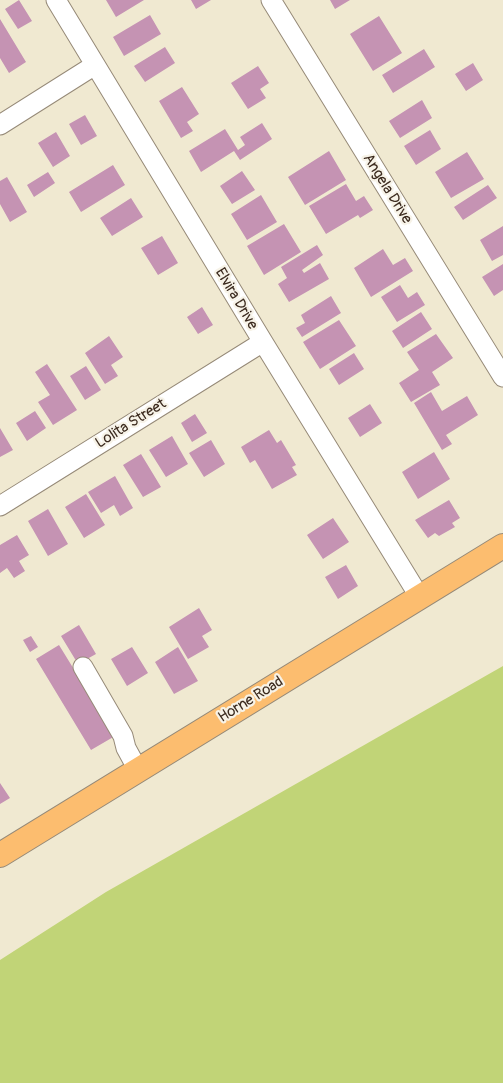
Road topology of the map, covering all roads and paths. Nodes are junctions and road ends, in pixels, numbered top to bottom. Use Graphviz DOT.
graph roads {
  1 [pos="56,0"];
  2 [pos="271,0"];
  3 [pos="95,65"];
  4 [pos="0,125"];
  5 [pos="263,342"];
  6 [pos="503,377"];
  7 [pos="0,506"];
  8 [pos="503,546"];
  9 [pos="419,596"];
  10 [pos="83,667"];
  11 [pos="138,770"];
  12 [pos="0,855"];
  1 -- 3 [label="street, Elvira Drive"];
  2 -- 6 [label="street, Angela Drive"];
  3 -- 4 [label="street"];
  3 -- 5 [label="street, Elvira Drive"];
  5 -- 7 [label="street, Lolita Street"];
  5 -- 9 [label="street, Elvira Drive"];
  8 -- 9 [label="main road, Horne Road"];
  9 -- 11 [label="main road, Horne Road"];
  10 -- 11 [label="street"];
  11 -- 12 [label="main road, Horne Road"];
}
